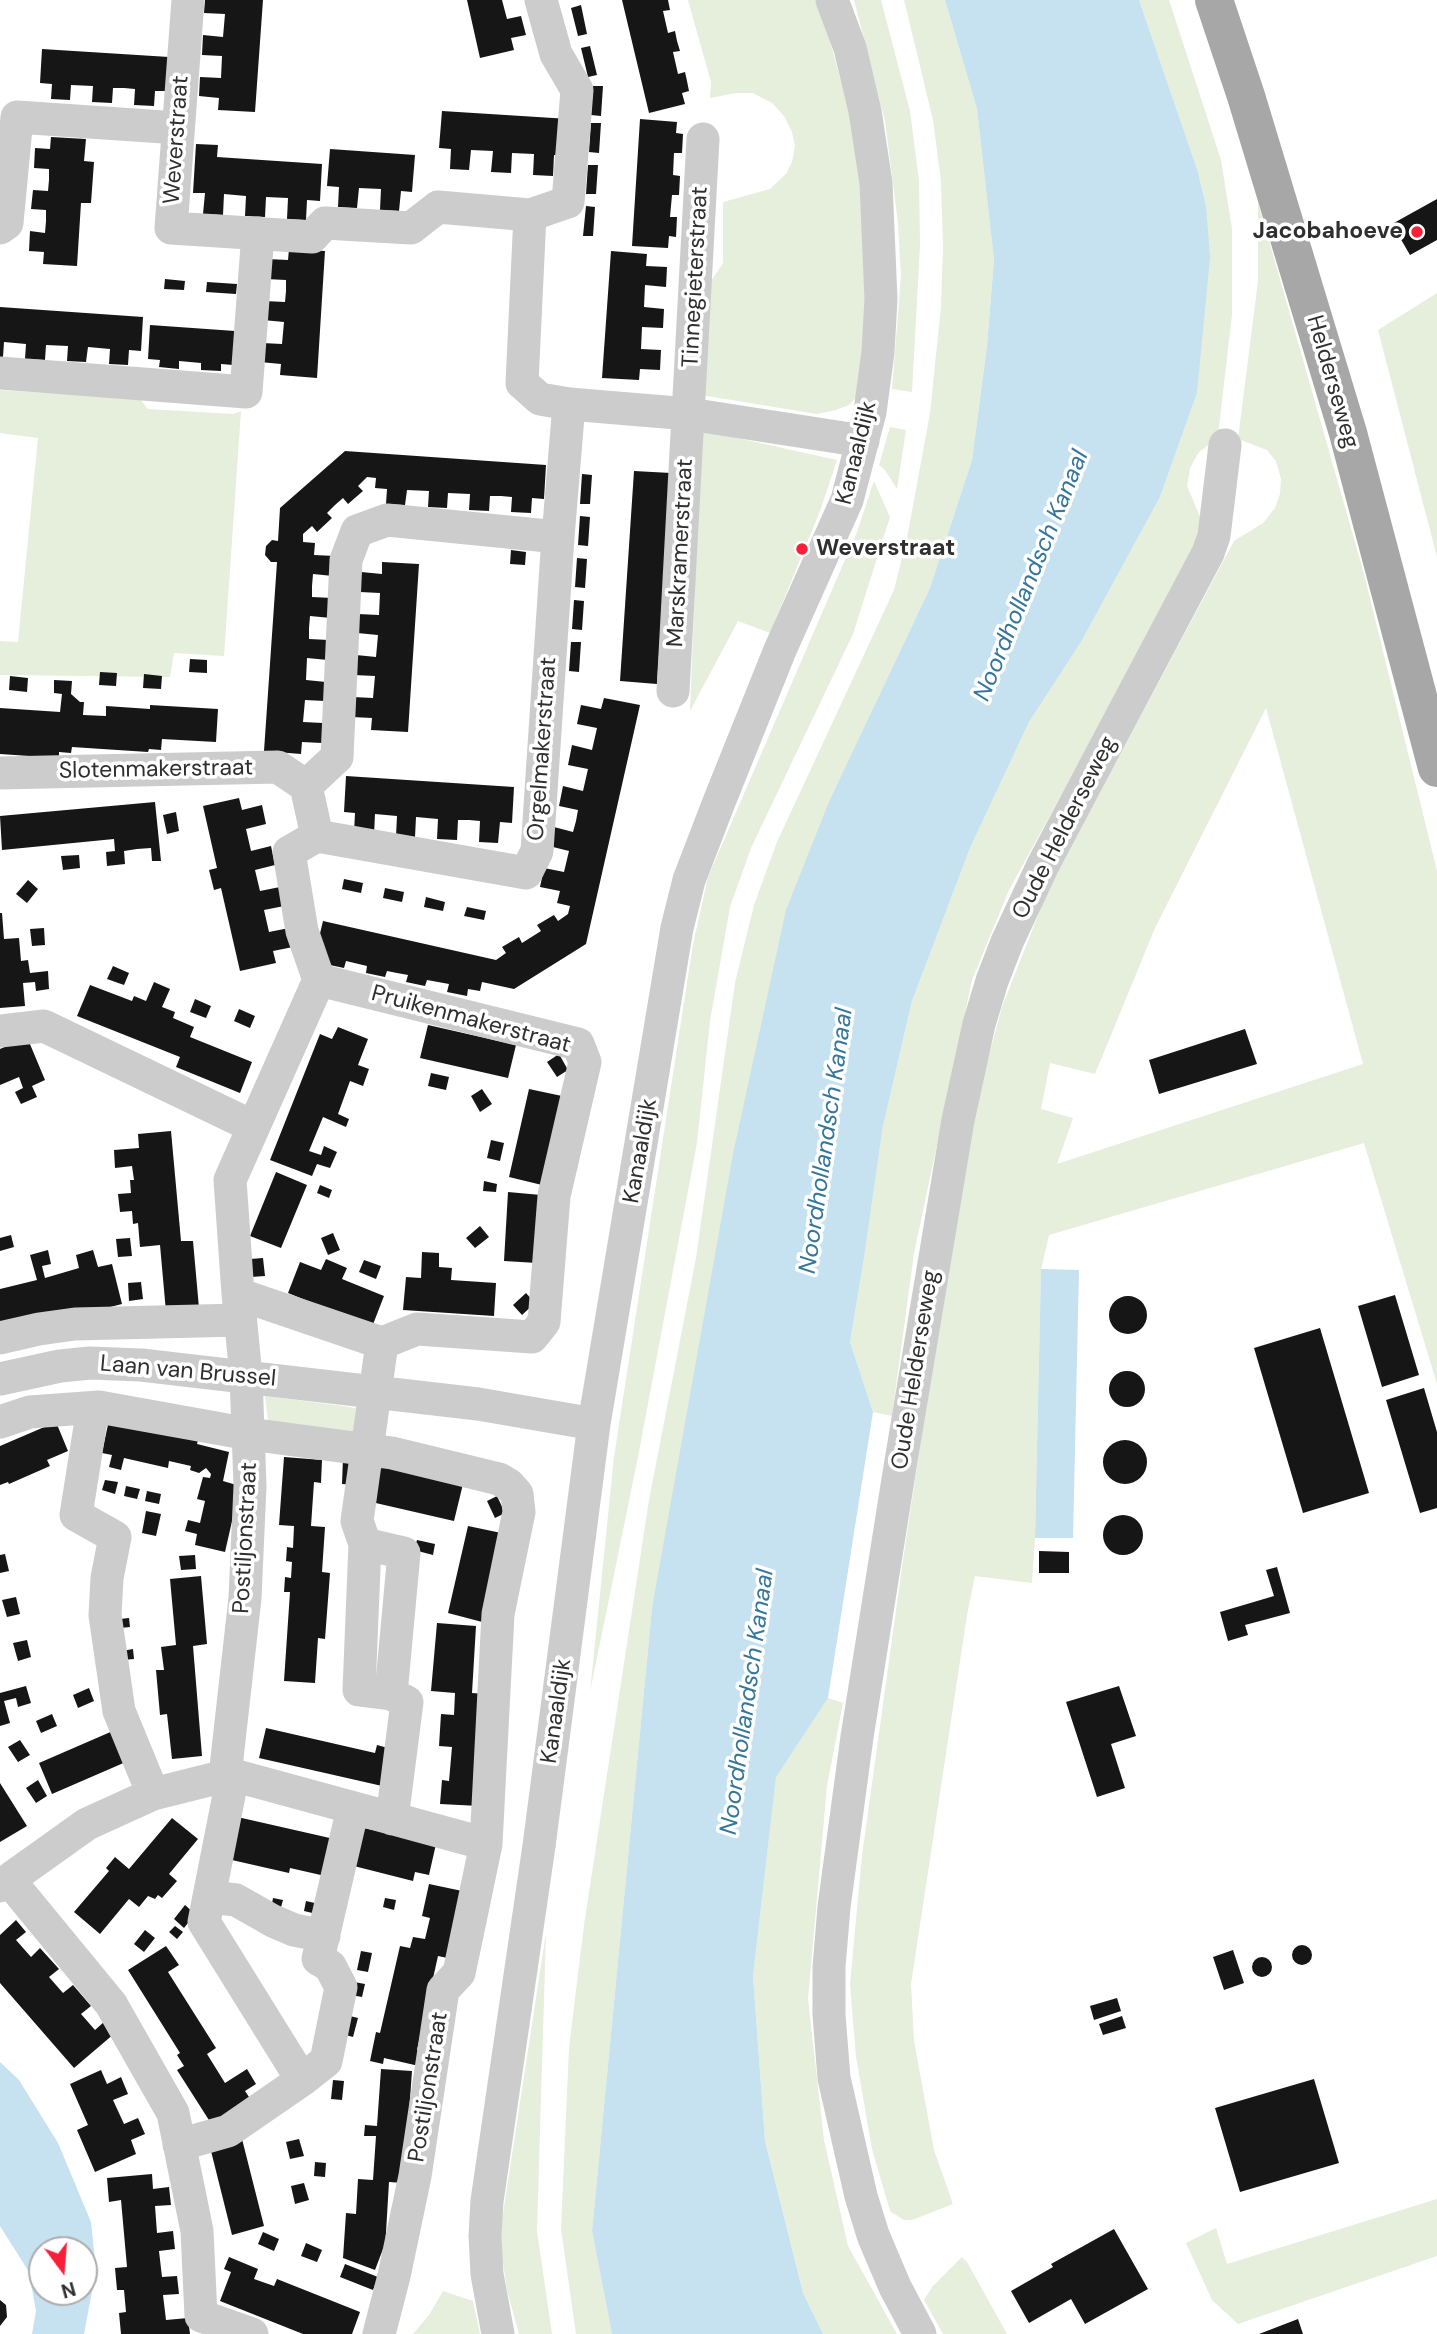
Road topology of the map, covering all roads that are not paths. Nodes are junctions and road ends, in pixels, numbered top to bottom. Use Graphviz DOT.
graph roads {
  1 [pos="188,0"];
  2 [pos="541,0"];
  3 [pos="832,0"];
  4 [pos="1214,0"];
  5 [pos="178,128"];
  6 [pos="703,139"];
  7 [pos="530,215"];
  8 [pos="0,228"];
  9 [pos="258,233"];
  10 [pos="0,373"];
  11 [pos="569,404"];
  12 [pos="689,414"];
  13 [pos="863,441"];
  14 [pos="1225,445"];
  15 [pos="558,537"];
  16 [pos="673,691"];
  17 [pos="1437,768"];
  18 [pos="0,773"];
  19 [pos="306,786"];
  20 [pos="317,836"];
  21 [pos="318,980"];
  22 [pos="0,1031"];
  23 [pos="252,1126"];
  24 [pos="239,1307"];
  25 [pos="0,1338"];
  26 [pos="382,1343"];
  27 [pos="246,1376"];
  28 [pos="0,1379"];
  29 [pos="376,1392"];
  30 [pos="93,1408"];
  31 [pos="0,1422"];
  32 [pos="594,1424"];
  33 [pos="249,1434"];
  34 [pos="368,1449"];
  35 [pos="517,1494"];
  36 [pos="229,1775"];
  37 [pos="153,1794"];
  38 [pos="353,1808"];
  39 [pos="393,1819"];
  40 [pos="486,1844"];
  41 [pos="4,1883"];
  42 [pos="210,1896"];
  43 [pos="324,1936"];
  44 [pos="302,2080"];
  45 [pos="179,2145"];
  46 [pos="252,2334"];
  47 [pos="379,2334"];
  48 [pos="498,2334"];
  49 [pos="920,2334"];
  1 -- 5 [label="street, Weverstraat"];
  2 -- 7 [label="street"];
  3 -- 13 [label="street, Kanaaldijk"];
  4 -- 17 [label="main road, Helderseweg"];
  5 -- 8 [label="street"];
  5 -- 9 [label="street, Weverstraat"];
  6 -- 12 [label="street, Tinnegieterstraat"];
  7 -- 9 [label="street, Weverstraat"];
  7 -- 11 [label="street"];
  9 -- 10 [label="street"];
  11 -- 12 [label="street"];
  11 -- 15 [label="street, Orgelmakerstraat"];
  12 -- 13 [label="street"];
  12 -- 16 [label="street, Marskramerstraat"];
  13 -- 32 [label="street, Kanaaldijk"];
  14 -- 49 [label="street, Oude Helderseweg"];
  15 -- 19 [label="street"];
  15 -- 20 [label="street, Orgelmakerstraat"];
  18 -- 19 [label="street, Slotenmakerstraat"];
  19 -- 20 [label="street"];
  20 -- 21 [label="street"];
  21 -- 23 [label="street"];
  21 -- 26 [label="street, Pruikenmakerstraat"];
  22 -- 23 [label="street"];
  23 -- 24 [label="street"];
  24 -- 25 [label="street, Laan van Brussel"];
  24 -- 26 [label="street, Laan van Brussel"];
  24 -- 27 [label="street"];
  26 -- 29 [label="street"];
  27 -- 28 [label="street, Laan van Brussel"];
  27 -- 29 [label="street, Laan van Brussel"];
  27 -- 33 [label="street, Postiljonstraat"];
  29 -- 32 [label="street, Laan van Brussel"];
  29 -- 34 [label="street"];
  30 -- 31 [label="street, Laan van Brussel"];
  30 -- 33 [label="street, Laan van Brussel"];
  30 -- 37 [label="street"];
  32 -- 48 [label="street, Kanaaldijk"];
  33 -- 34 [label="street, Laan van Brussel"];
  33 -- 36 [label="street, Postiljonstraat"];
  34 -- 35 [label="street, Laan van Brussel"];
  34 -- 39 [label="street"];
  35 -- 40 [label="street, Postiljonstraat"];
  36 -- 37 [label="street"];
  36 -- 38 [label="street"];
  36 -- 42 [label="street, Postiljonstraat"];
  37 -- 41 [label="street"];
  38 -- 39 [label="street"];
  38 -- 43 [label="street"];
  39 -- 40 [label="street"];
  40 -- 47 [label="street, Postiljonstraat"];
  41 -- 45 [label="street"];
  42 -- 43 [label="street"];
  42 -- 44 [label="street, Postiljonstraat"];
  43 -- 44 [label="street"];
  44 -- 45 [label="street"];
  45 -- 46 [label="street"];
}
